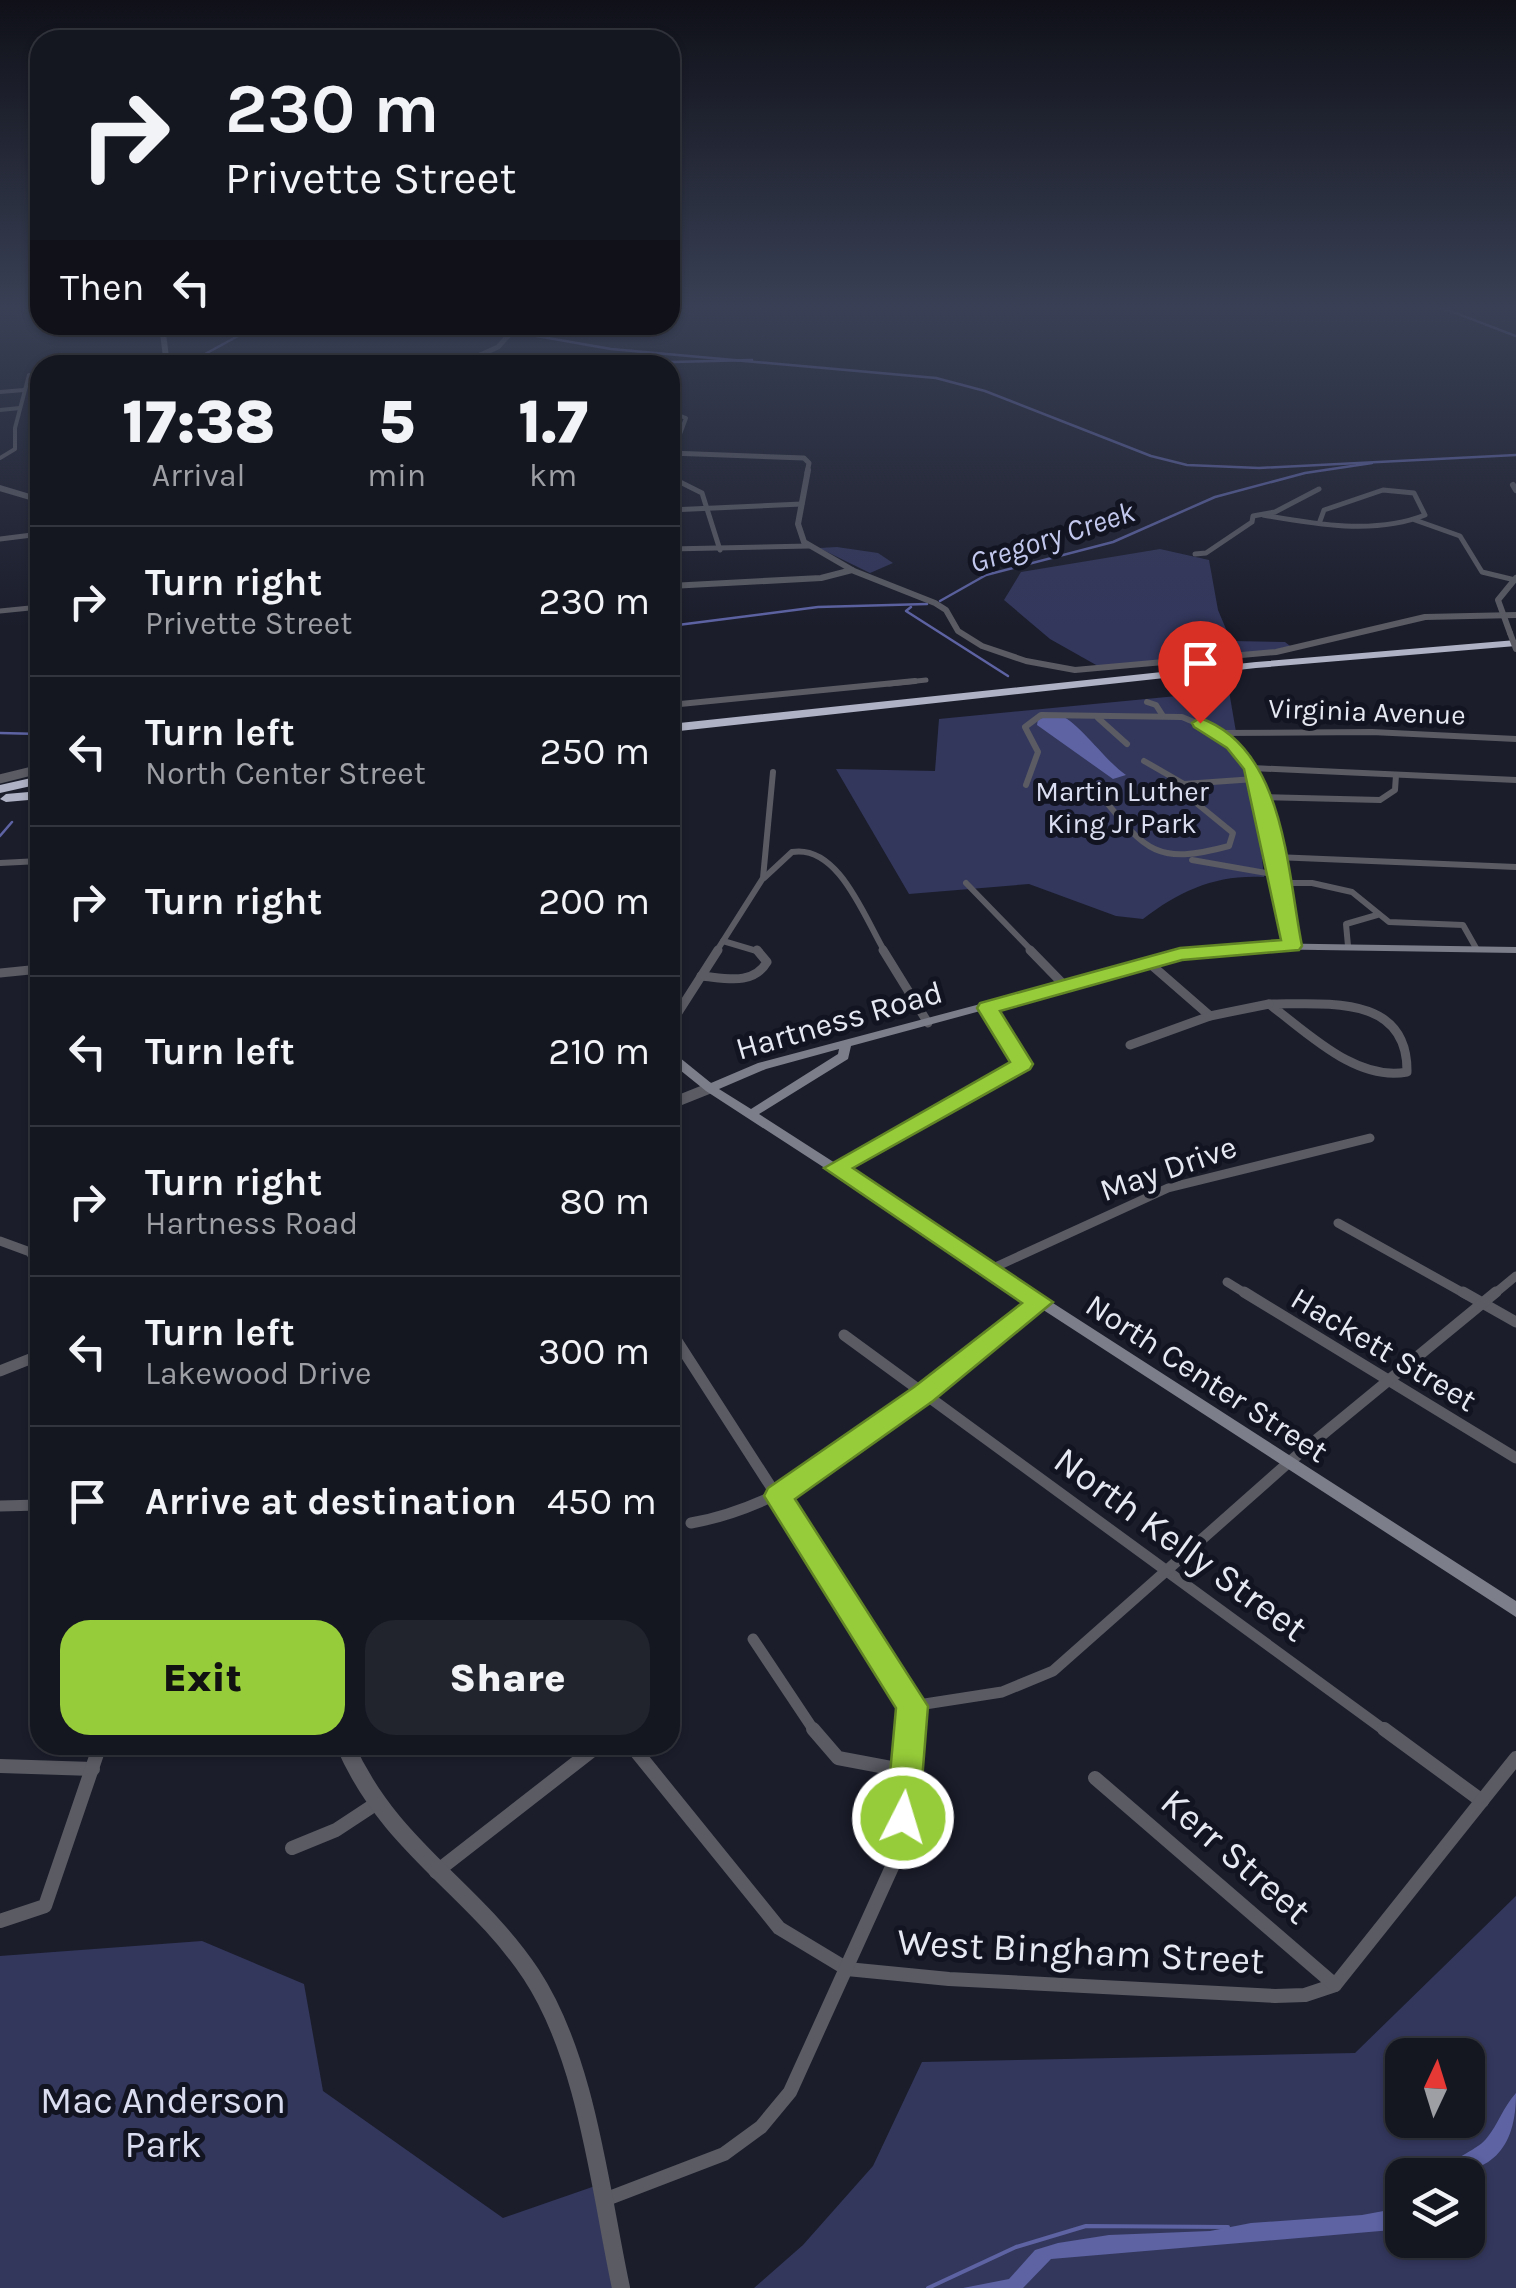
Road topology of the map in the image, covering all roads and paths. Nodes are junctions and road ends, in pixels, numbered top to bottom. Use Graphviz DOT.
graph roads {
  1 [pos="19,414"];
  2 [pos="680,456"];
  3 [pos="0,458"];
  4 [pos="680,481"];
  5 [pos="0,488"];
  6 [pos="1319,489"];
  7 [pos="30,497"];
  8 [pos="802,504"];
  9 [pos="706,506"];
  10 [pos="680,509"];
  11 [pos="1263,514"];
  12 [pos="1415,520"];
  13 [pos="1320,521"];
  14 [pos="0,536"];
  15 [pos="30,536"];
  16 [pos="809,546"];
  17 [pos="680,549"];
  18 [pos="720,550"];
  19 [pos="1195,554"];
  20 [pos="852,570"];
  21 [pos="1515,579"];
  22 [pos="680,585"];
  23 [pos="30,608"];
  24 [pos="0,611"];
  25 [pos="1502,615"];
  26 [pos="1516,615"];
  27 [pos="1514,644"];
  28 [pos="926,680"];
  29 [pos="1147,702"];
  30 [pos="680,704"];
  31 [pos="1096,716"];
  32 [pos="1163,716"];
  33 [pos="680,726"];
  34 [pos="1217,732"];
  35 [pos="680,735"];
  36 [pos="1516,740"];
  37 [pos="1126,744"];
  38 [pos="1144,761"];
  39 [pos="1252,768"];
  40 [pos="30,772"];
  41 [pos="773,772"];
  42 [pos="1396,775"];
  43 [pos="1255,779"];
  44 [pos="0,780"];
  45 [pos="1516,780"];
  46 [pos="30,782"];
  47 [pos="1171,782"];
  48 [pos="1026,785"];
  49 [pos="1200,787"];
  50 [pos="0,790"];
  51 [pos="1100,794"];
  52 [pos="30,795"];
  53 [pos="1190,797"];
  54 [pos="1261,797"];
  55 [pos="0,799"];
  56 [pos="30,804"];
  57 [pos="0,807"];
  58 [pos="1210,852"];
  59 [pos="1170,856"];
  60 [pos="1275,857"];
  61 [pos="30,861"];
  62 [pos="0,862"];
  63 [pos="1213,864"];
  64 [pos="1516,867"];
  65 [pos="763,878"];
  66 [pos="1279,879"];
  67 [pos="966,883"];
  68 [pos="1376,915"];
  69 [pos="723,941"];
  70 [pos="1292,946"];
  71 [pos="1348,946"];
  72 [pos="1476,948"];
  73 [pos="1516,950"];
  74 [pos="1148,962"];
  75 [pos="30,969"];
  76 [pos="0,973"];
  77 [pos="701,976"];
  78 [pos="1066,986"];
  79 [pos="1269,1004"];
  80 [pos="988,1008"];
  81 [pos="680,1009"];
  82 [pos="1210,1016"];
  83 [pos="928,1023"];
  84 [pos="1130,1045"];
  85 [pos="845,1046"];
  86 [pos="680,1064"];
  87 [pos="710,1088"];
  88 [pos="680,1100"];
  89 [pos="752,1113"];
  90 [pos="1370,1138"];
  91 [pos="836,1168"];
  92 [pos="1338,1223"];
  93 [pos="0,1242"];
  94 [pos="30,1252"];
  95 [pos="991,1269"];
  96 [pos="1516,1276"];
  97 [pos="1227,1282"];
  98 [pos="1040,1302"];
  99 [pos="1482,1302"];
  100 [pos="1516,1322"];
  101 [pos="844,1334"];
  102 [pos="680,1345"];
  103 [pos="30,1358"];
  104 [pos="0,1371"];
  105 [pos="1388,1379"];
  106 [pos="924,1394"];
  107 [pos="1516,1458"];
  108 [pos="1288,1463"];
  109 [pos="778,1496"];
  110 [pos="30,1504"];
  111 [pos="0,1506"];
  112 [pos="691,1523"];
  113 [pos="1168,1571"];
  114 [pos="1516,1610"];
  115 [pos="753,1640"];
  116 [pos="912,1706"];
  117 [pos="97,1755"];
  118 [pos="350,1755"];
  119 [pos="586,1755"];
  120 [pos="639,1755"];
  121 [pos="1516,1758"];
  122 [pos="0,1766"];
  123 [pos="93,1768"];
  124 [pos="906,1772"];
  125 [pos="1095,1778"];
  126 [pos="1482,1801"];
  127 [pos="374,1805"];
  128 [pos="292,1848"];
  129 [pos="436,1872"];
  130 [pos="45,1906"];
  131 [pos="0,1921"];
  132 [pos="847,1969"];
  133 [pos="1335,1985"];
  134 [pos="602,2201"];
  135 [pos="622,2288"];
  1 -- 3 [label="street"];
  2 -- 8 [label="street"];
  4 -- 9 [label="street"];
  5 -- 7 [label="street"];
  6 -- 11 [label="street"];
  8 -- 9 [label="street"];
  8 -- 16 [label="street"];
  9 -- 10 [label="street"];
  9 -- 18 [label="street"];
  11 -- 13 [label="street"];
  11 -- 19 [label="street"];
  12 -- 13 [label="street"];
  12 -- 13 [label="street"];
  12 -- 21 [label="street"];
  14 -- 15 [label="street"];
  16 -- 18 [label="street"];
  16 -- 20 [label="street"];
  17 -- 18 [label="street"];
  20 -- 22 [label="street"];
  20 -- 25 [label="street"];
  21 -- 25 [label="street"];
  23 -- 24 [label="street"];
  25 -- 26 [label="street"];
  25 -- 27 [label="street"];
  27 -- 33 [label="highway"];
  27 -- 35 [label="highway"];
  28 -- 30 [label="street"];
  29 -- 32 [label="street"];
  31 -- 32 [label="street"];
  31 -- 37 [label="street"];
  31 -- 48 [label="street"];
  32 -- 34 [label="street"];
  34 -- 36 [label="street, Virginia Avenue"];
  34 -- 39 [label="street"];
  38 -- 47 [label="street"];
  39 -- 42 [label="street"];
  39 -- 43 [label="street"];
  40 -- 44 [label="street"];
  41 -- 65 [label="street"];
  42 -- 45 [label="street"];
  42 -- 54 [label="street"];
  43 -- 49 [label="street"];
  43 -- 54 [label="street"];
  46 -- 50 [label="highway"];
  47 -- 49 [label="street"];
  47 -- 53 [label="street"];
  49 -- 53 [label="street"];
  51 -- 59 [label="street"];
  52 -- 55 [label="highway"];
  53 -- 58 [label="street"];
  54 -- 60 [label="street"];
  56 -- 57 [label="highway"];
  58 -- 59 [label="street"];
  58 -- 63 [label="street"];
  59 -- 63 [label="street"];
  60 -- 64 [label="street"];
  60 -- 66 [label="street"];
  61 -- 62 [label="street"];
  63 -- 66 [label="street"];
  65 -- 69 [label="street"];
  65 -- 83 [label="street"];
  66 -- 68 [label="street"];
  66 -- 70 [label="street"];
  67 -- 78 [label="street"];
  68 -- 71 [label="street"];
  68 -- 72 [label="street"];
  69 -- 77 [label="street"];
  69 -- 77 [label="street"];
  70 -- 71 [label="main road, Hartness Road"];
  70 -- 74 [label="main road, Hartness Road"];
  71 -- 72 [label="main road, Hartness Road"];
  72 -- 73 [label="main road, Hartness Road"];
  74 -- 78 [label="main road, Hartness Road"];
  74 -- 82 [label="street"];
  75 -- 76 [label="street"];
  77 -- 81 [label="street"];
  78 -- 80 [label="main road, Hartness Road"];
  79 -- 79 [label="street"];
  79 -- 82 [label="street"];
  80 -- 83 [label="main road, Hartness Road"];
  80 -- 91 [label="street"];
  82 -- 84 [label="street"];
  83 -- 85 [label="main road, Hartness Road"];
  85 -- 87 [label="main road, Hartness Road"];
  85 -- 89 [label="main road"];
  86 -- 87 [label="main road, North Center Street"];
  87 -- 88 [label="street"];
  87 -- 89 [label="main road, North Center Street"];
  89 -- 91 [label="main road, North Center Street"];
  90 -- 95 [label="street, May Drive"];
  91 -- 95 [label="main road, North Center Street"];
  92 -- 99 [label="street"];
  93 -- 94 [label="street"];
  95 -- 98 [label="main road, North Center Street"];
  96 -- 99 [label="street"];
  97 -- 105 [label="street, Hackett Street"];
  98 -- 106 [label="street"];
  98 -- 108 [label="main road, North Center Street"];
  99 -- 100 [label="street"];
  99 -- 105 [label="street"];
  101 -- 106 [label="street, North Kelly Street"];
  102 -- 109 [label="street"];
  103 -- 104 [label="street"];
  105 -- 107 [label="street, Hackett Street"];
  105 -- 108 [label="street"];
  106 -- 109 [label="street"];
  106 -- 113 [label="street, North Kelly Street"];
  108 -- 113 [label="street"];
  108 -- 114 [label="main road, North Center Street"];
  109 -- 112 [label="street"];
  109 -- 116 [label="street"];
  110 -- 111 [label="street"];
  113 -- 116 [label="street"];
  113 -- 126 [label="street, North Kelly Street"];
  115 -- 124 [label="street"];
  116 -- 124 [label="street"];
  117 -- 123 [label="street"];
  118 -- 127 [label="street"];
  119 -- 129 [label="street"];
  120 -- 132 [label="street, West Bingham Street"];
  121 -- 126 [label="street"];
  122 -- 123 [label="street"];
  123 -- 130 [label="street"];
  124 -- 132 [label="street"];
  125 -- 133 [label="street, Kerr Street"];
  126 -- 133 [label="street"];
  127 -- 128 [label="street"];
  127 -- 129 [label="street"];
  129 -- 134 [label="street"];
  130 -- 131 [label="street"];
  132 -- 133 [label="street, West Bingham Street"];
  132 -- 134 [label="street"];
  134 -- 135 [label="street"];
}
